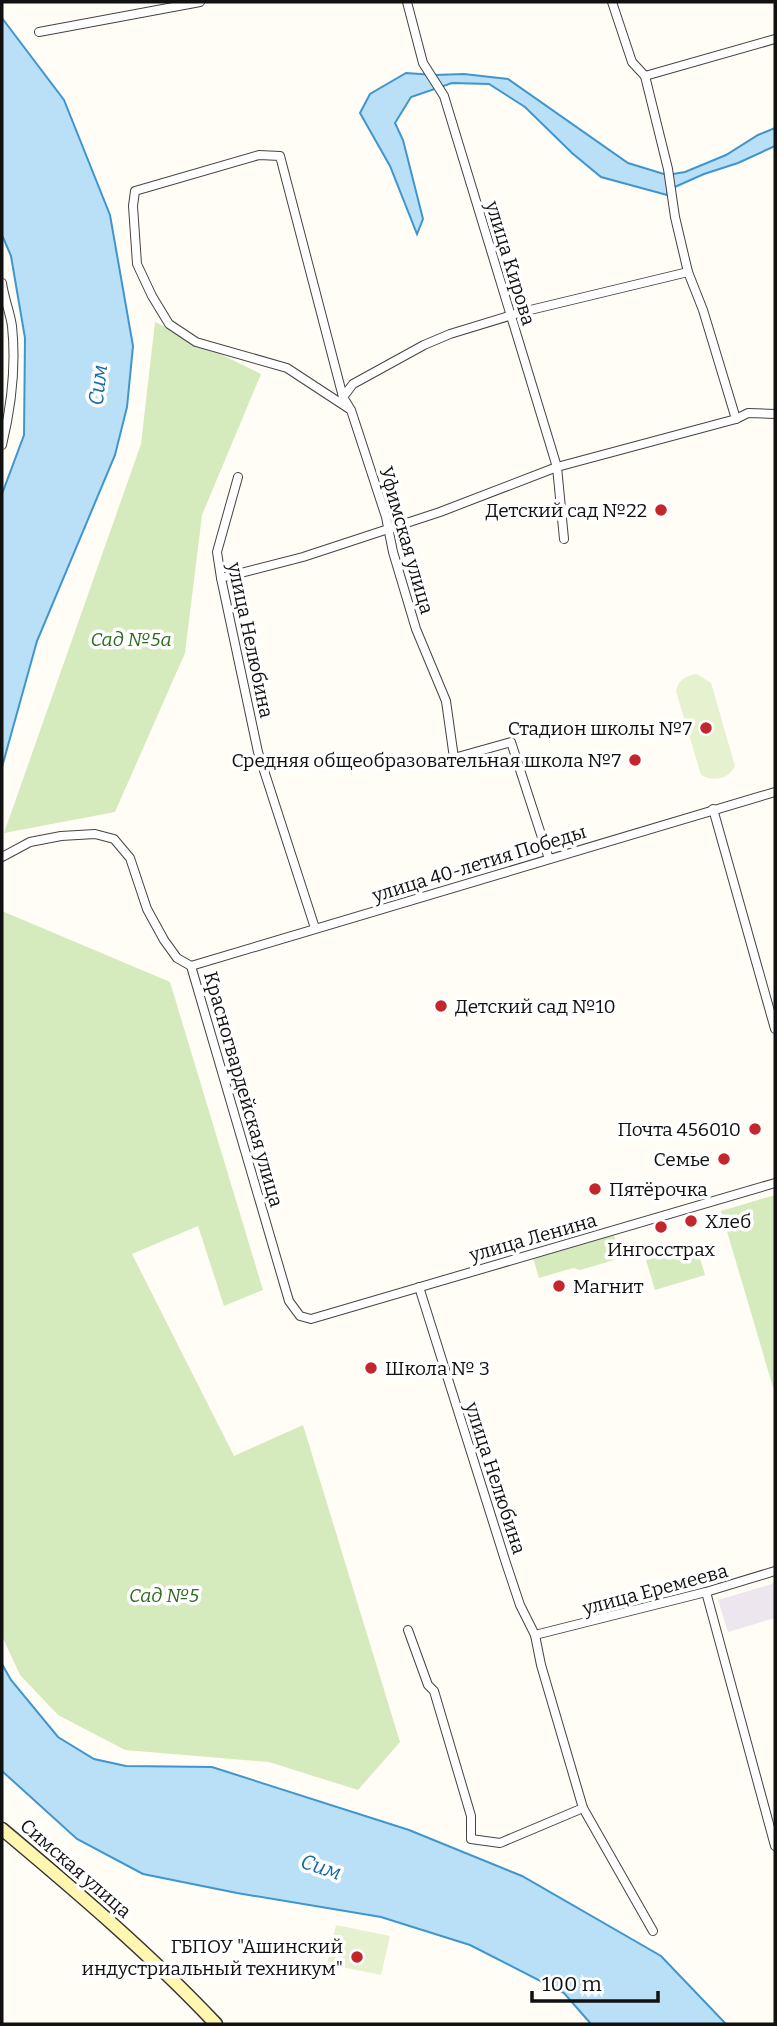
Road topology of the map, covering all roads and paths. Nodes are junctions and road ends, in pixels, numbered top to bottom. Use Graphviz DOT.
graph roads {
  1 [pos="201,2"];
  2 [pos="407,2"];
  3 [pos="612,2"];
  4 [pos="39,32"];
  5 [pos="775,39"];
  6 [pos="645,76"];
  7 [pos="688,272"];
  8 [pos="2,283"];
  9 [pos="510,317"];
  10 [pos="343,397"];
  11 [pos="351,410"];
  12 [pos="775,414"];
  13 [pos="736,419"];
  14 [pos="2,445"];
  15 [pos="557,467"];
  16 [pos="238,477"];
  17 [pos="389,528"];
  18 [pos="564,539"];
  19 [pos="221,578"];
  20 [pos="775,792"];
  21 [pos="713,809"];
  22 [pos="2,857"];
  23 [pos="549,859"];
  24 [pos="315,928"];
  25 [pos="191,966"];
  26 [pos="775,1029"];
  27 [pos="775,1183"];
  28 [pos="419,1287"];
  29 [pos="300,1316"];
  30 [pos="775,1571"];
  31 [pos="706,1592"];
  32 [pos="408,1630"];
  33 [pos="539,1635"];
  34 [pos="583,1808"];
  35 [pos="2,1829"];
  36 [pos="775,1846"];
  37 [pos="653,1931"];
  38 [pos="216,2024"];
  1 -- 4 [label="street"];
  2 -- 9 [label="street, улица Кирова"];
  3 -- 6 [label="street"];
  5 -- 6 [label="street"];
  6 -- 7 [label="street"];
  7 -- 9 [label="street"];
  7 -- 13 [label="street"];
  8 -- 14 [label="street"];
  9 -- 10 [label="street"];
  9 -- 15 [label="street, улица Кирова"];
  10 -- 11 [label="street, Уфимская улица"];
  10 -- 11 [label="street, Уфимская улица"];
  11 -- 17 [label="street, Уфимская улица"];
  12 -- 13 [label="street"];
  13 -- 15 [label="street"];
  15 -- 17 [label="street"];
  15 -- 18 [label="street, улица Кирова"];
  16 -- 19 [label="street, улица Нелюбина"];
  17 -- 19 [label="street"];
  17 -- 23 [label="street, Уфимская улица"];
  19 -- 24 [label="street, улица Нелюбина"];
  20 -- 21 [label="street, улица 40-летия Победы"];
  21 -- 23 [label="street, улица 40-летия Победы"];
  21 -- 26 [label="street"];
  22 -- 25 [label="street, Красногвардейская улица"];
  23 -- 24 [label="street, улица 40-летия Победы"];
  24 -- 25 [label="street, улица 40-летия Победы"];
  25 -- 29 [label="street, Красногвардейская улица"];
  27 -- 28 [label="street, улица Ленина"];
  28 -- 29 [label="street, улица Ленина"];
  28 -- 33 [label="street, улица Нелюбина"];
  30 -- 31 [label="street, улица Еремеева"];
  31 -- 33 [label="street, улица Еремеева"];
  31 -- 36 [label="street"];
  32 -- 34 [label="street"];
  33 -- 34 [label="street, улица Нелюбина"];
  34 -- 37 [label="street, улица Нелюбина"];
  35 -- 38 [label="main road, Симская улица"];
}
